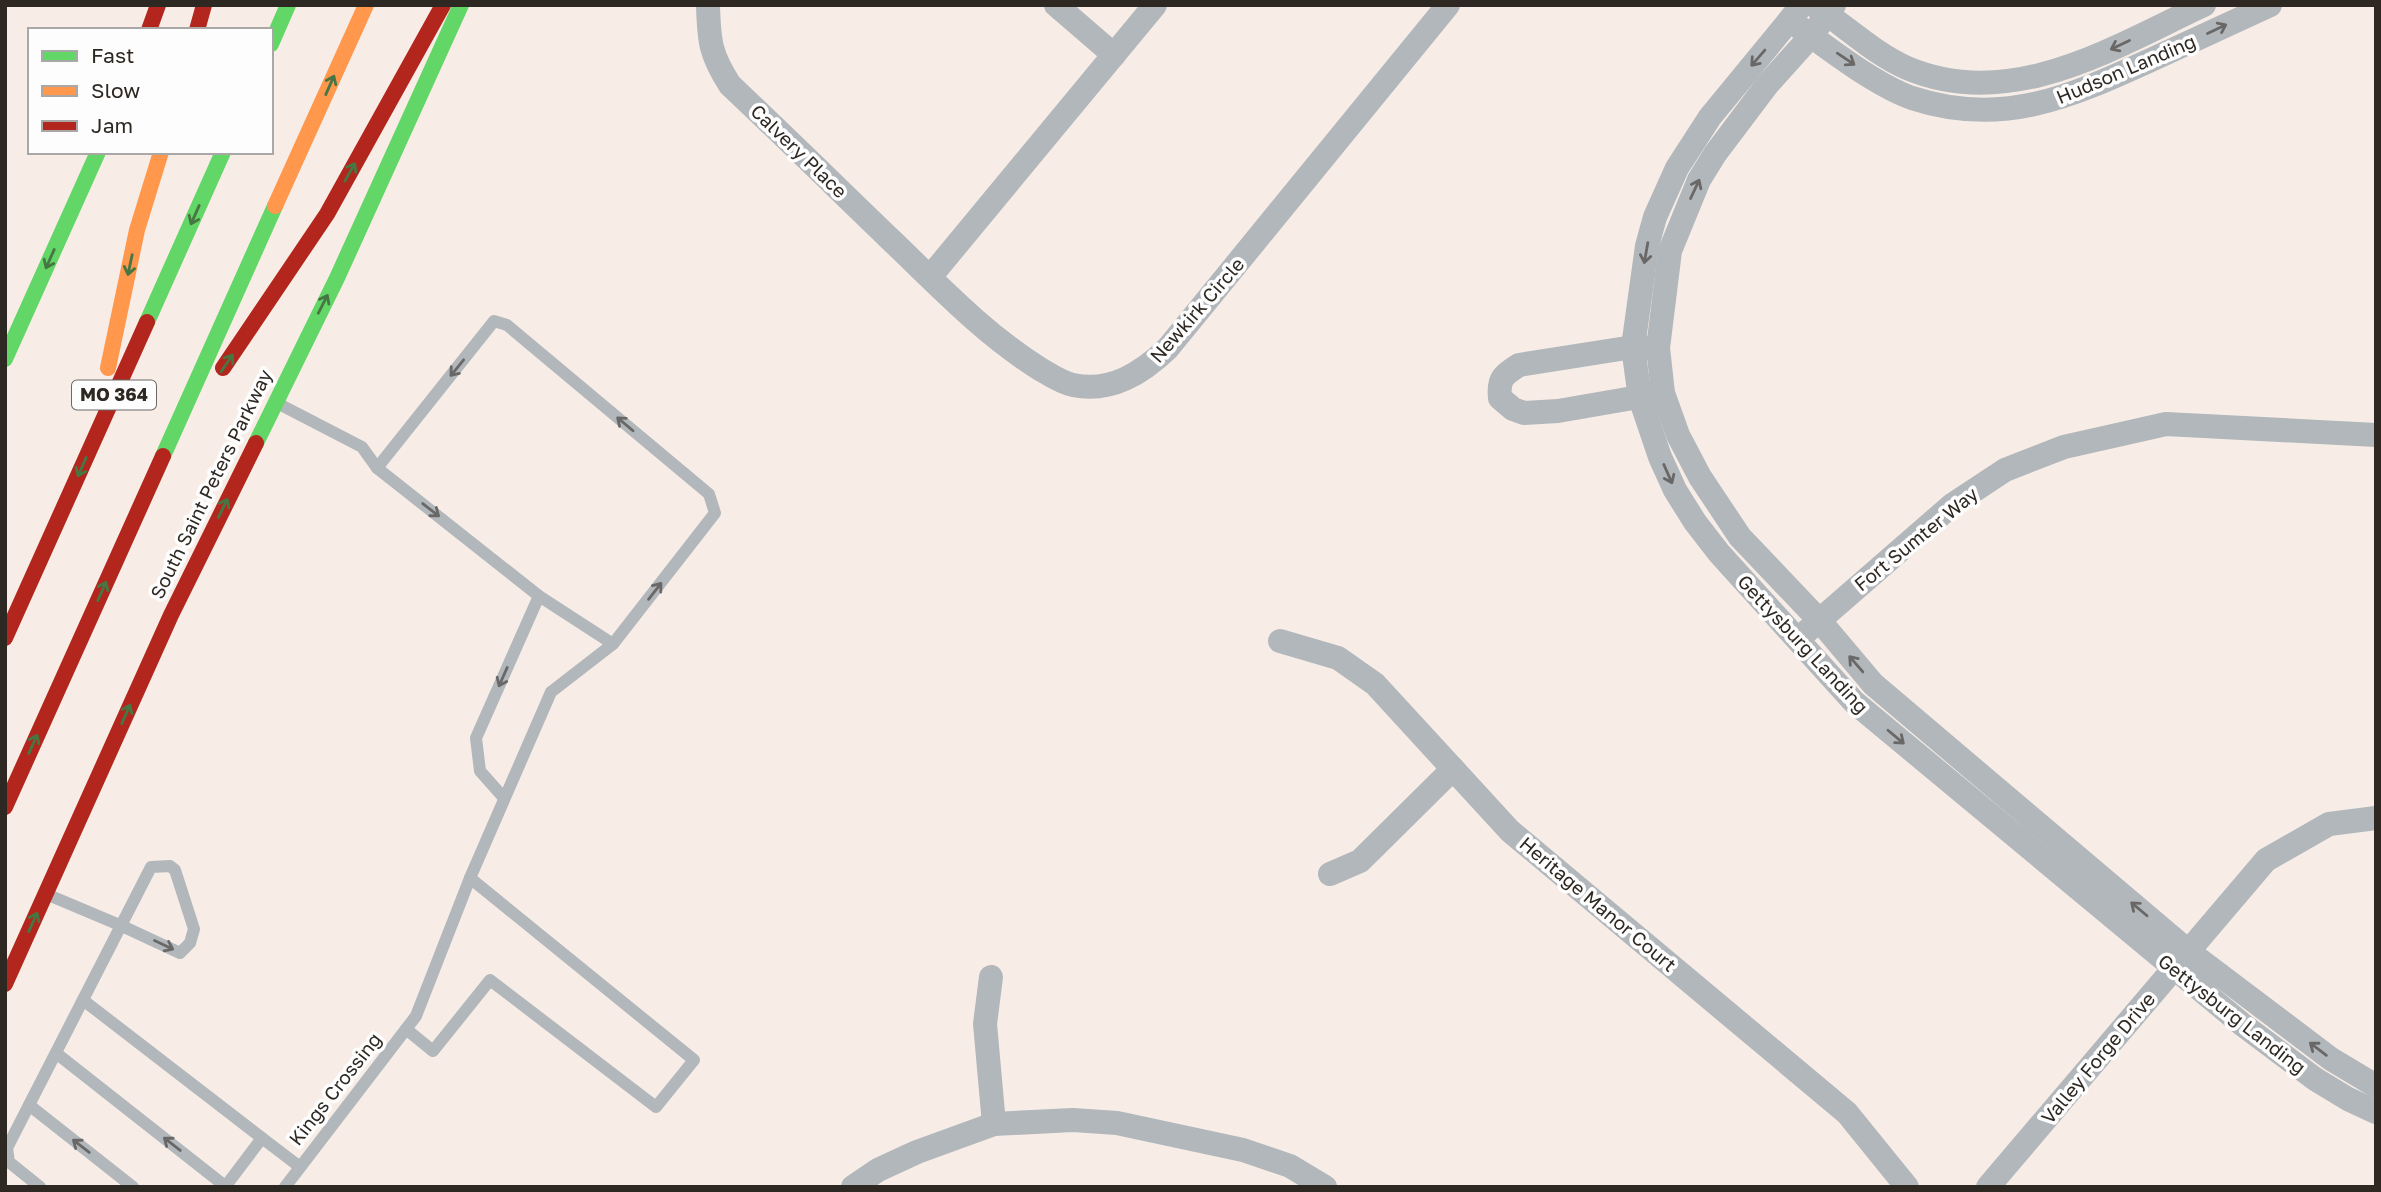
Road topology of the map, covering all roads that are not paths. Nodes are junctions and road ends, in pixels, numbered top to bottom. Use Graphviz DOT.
graph roads {
  1 [pos="158,5"];
  2 [pos="204,5"];
  3 [pos="288,5"];
  4 [pos="366,5"];
  5 [pos="443,5"];
  6 [pos="461,5"];
  7 [pos="708,5"];
  8 [pos="1056,5"];
  9 [pos="1155,5"];
  10 [pos="1448,5"];
  11 [pos="2204,5"];
  12 [pos="2270,5"];
  13 [pos="1825,8"];
  14 [pos="1796,13"];
  15 [pos="150,28"];
  16 [pos="198,28"];
  17 [pos="1811,36"];
  18 [pos="273,39"];
  19 [pos="1114,55"];
  20 [pos="97,154"];
  21 [pos="159,154"];
  22 [pos="222,154"];
  23 [pos="930,277"];
  24 [pos="1633,347"];
  25 [pos="1658,348"];
  26 [pos="5,359"];
  27 [pos="1651,396"];
  28 [pos="274,402"];
  29 [pos="2376,435"];
  30 [pos="92,443"];
  31 [pos="161,460"];
  32 [pos="377,468"];
  33 [pos="539,596"];
  34 [pos="1819,620"];
  35 [pos="5,638"];
  36 [pos="1798,639"];
  37 [pos="1280,640"];
  38 [pos="613,644"];
  39 [pos="1453,769"];
  40 [pos="504,798"];
  41 [pos="5,807"];
  42 [pos="2376,818"];
  43 [pos="1330,874"];
  44 [pos="470,878"];
  45 [pos="46,894"];
  46 [pos="122,926"];
  47 [pos="2180,960"];
  48 [pos="991,977"];
  49 [pos="5,984"];
  50 [pos="83,1000"];
  51 [pos="406,1029"];
  52 [pos="56,1053"];
  53 [pos="2376,1086"];
  54 [pos="29,1105"];
  55 [pos="2376,1112"];
  56 [pos="994,1125"];
  57 [pos="262,1138"];
  58 [pos="299,1167"];
  59 [pos="225,1186"];
  60 [pos="40,1187"];
  61 [pos="133,1187"];
  62 [pos="285,1187"];
  63 [pos="853,1187"];
  64 [pos="1325,1187"];
  65 [pos="1907,1187"];
  66 [pos="1988,1187"];
  1 -- 15 [label="main road"];
  2 -- 16 [label="main road"];
  3 -- 18 [label="main road"];
  31 -- 4 [label="main road, MO 364, one-way"];
  31 -- 5 [label="main road, one-way"];
  28 -- 6 [label="main road, South Saint Peters Parkway, one-way"];
  7 -- 23 [label="street, Calvery Place"];
  8 -- 19 [label="street"];
  9 -- 19 [label="street"];
  10 -- 23 [label="street, Newkirk Circle"];
  11 -- 13 [label="street, Hudson Landing, one-way"];
  17 -- 12 [label="street, Hudson Landing, one-way"];
  13 -- 17 [label="street, Gettysburg Landing"];
  14 -- 17 [label="street, Hudson Landing"];
  14 -- 24 [label="street, Gettysburg Landing, one-way"];
  25 -- 17 [label="street, Gettysburg Landing, one-way"];
  19 -- 23 [label="street"];
  20 -- 26 [label="main road, one-way"];
  21 -- 30 [label="main road, one-way"];
  22 -- 30 [label="main road, MO 364, one-way"];
  24 -- 25 [label="street"];
  24 -- 27 [label="street, Gettysburg Landing"];
  24 -- 27 [label="street"];
  25 -- 27 [label="street, Gettysburg Landing"];
  27 -- 34 [label="street, Gettysburg Landing"];
  27 -- 36 [label="street, Gettysburg Landing, one-way"];
  28 -- 32 [label="lane"];
  45 -- 28 [label="main road, South Saint Peters Parkway, one-way"];
  29 -- 34 [label="street, Fort Sumter Way"];
  30 -- 35 [label="main road, MO 364, one-way"];
  41 -- 31 [label="main road, MO 364, one-way"];
  32 -- 33 [label="lane, one-way"];
  38 -- 32 [label="lane, Kings Crossing, one-way"];
  33 -- 38 [label="lane"];
  33 -- 40 [label="lane, one-way"];
  34 -- 36 [label="street, Fort Sumter Way"];
  47 -- 34 [label="street, Gettysburg Landing, one-way"];
  36 -- 47 [label="street, Gettysburg Landing, one-way"];
  37 -- 39 [label="street, Heritage Manor Court"];
  38 -- 40 [label="lane, Kings Crossing"];
  39 -- 43 [label="street"];
  39 -- 65 [label="street, Heritage Manor Court"];
  40 -- 44 [label="lane, Kings Crossing"];
  42 -- 47 [label="street, Valley Forge Drive"];
  44 -- 51 [label="lane, Kings Crossing"];
  44 -- 51 [label="lane"];
  45 -- 46 [label="lane"];
  49 -- 45 [label="main road, South Saint Peters Parkway, one-way"];
  46 -- 46 [label="lane, one-way"];
  46 -- 50 [label="lane"];
  53 -- 47 [label="street, Gettysburg Landing, one-way"];
  47 -- 55 [label="street, Gettysburg Landing"];
  47 -- 66 [label="street, Valley Forge Drive"];
  48 -- 56 [label="street"];
  50 -- 52 [label="lane"];
  50 -- 57 [label="lane"];
  51 -- 58 [label="lane, Kings Crossing"];
  52 -- 54 [label="lane"];
  59 -- 52 [label="lane, one-way"];
  54 -- 60 [label="lane"];
  61 -- 54 [label="lane, one-way"];
  56 -- 63 [label="street"];
  56 -- 64 [label="street"];
  57 -- 58 [label="lane"];
  57 -- 59 [label="lane"];
  58 -- 62 [label="lane, Kings Crossing"];
}
